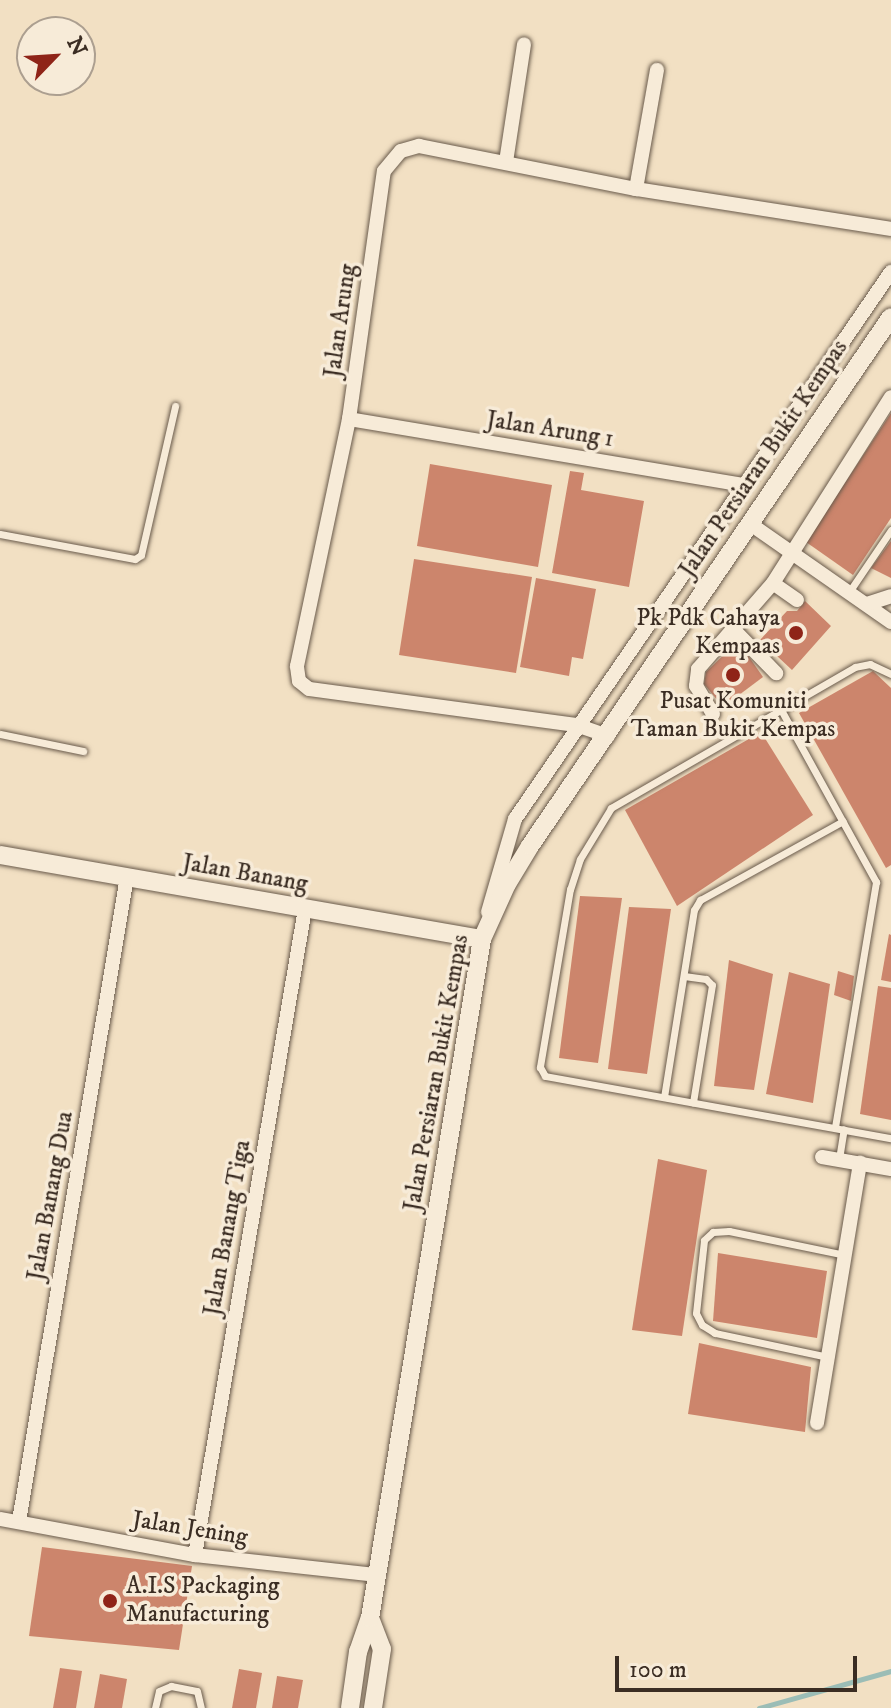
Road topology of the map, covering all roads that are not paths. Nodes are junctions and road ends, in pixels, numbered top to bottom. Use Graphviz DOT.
graph roads {
  1 [pos="524,44"];
  2 [pos="657,70"];
  3 [pos="506,162"];
  4 [pos="636,189"];
  5 [pos="891,229"];
  6 [pos="891,272"];
  7 [pos="891,317"];
  8 [pos="891,397"];
  9 [pos="175,406"];
  10 [pos="349,419"];
  11 [pos="744,485"];
  12 [pos="749,523"];
  13 [pos="891,530"];
  14 [pos="0,534"];
  15 [pos="793,555"];
  16 [pos="773,583"];
  17 [pos="849,592"];
  18 [pos="891,596"];
  19 [pos="797,600"];
  20 [pos="867,604"];
  21 [pos="891,622"];
  22 [pos="733,629"];
  23 [pos="776,673"];
  24 [pos="891,674"];
  25 [pos="780,708"];
  26 [pos="713,714"];
  27 [pos="576,725"];
  28 [pos="0,734"];
  29 [pos="608,736"];
  30 [pos="83,751"];
  31 [pos="843,821"];
  32 [pos="0,855"];
  33 [pos="127,877"];
  34 [pos="305,909"];
  35 [pos="482,939"];
  36 [pos="684,976"];
  37 [pos="664,1097"];
  38 [pos="693,1102"];
  39 [pos="839,1128"];
  40 [pos="891,1138"];
  41 [pos="822,1157"];
  42 [pos="839,1159"];
  43 [pos="860,1163"];
  44 [pos="891,1169"];
  45 [pos="845,1255"];
  46 [pos="828,1357"];
  47 [pos="817,1423"];
  48 [pos="0,1519"];
  49 [pos="19,1521"];
  50 [pos="195,1555"];
  51 [pos="375,1575"];
  52 [pos="370,1618"];
  53 [pos="155,1708"];
  54 [pos="201,1708"];
  55 [pos="350,1708"];
  56 [pos="373,1708"];
  1 -- 3 [label="street"];
  2 -- 4 [label="street"];
  3 -- 4 [label="street, Jalan Arung"];
  3 -- 10 [label="street, Jalan Arung"];
  4 -- 5 [label="street, Jalan Arung"];
  6 -- 11 [label="street"];
  7 -- 12 [label="street, Jalan Persiaran Bukit Kempas"];
  8 -- 15 [label="street"];
  9 -- 14 [label="lane"];
  10 -- 11 [label="street, Jalan Arung 1"];
  10 -- 27 [label="street, Jalan Arung"];
  11 -- 27 [label="street"];
  12 -- 15 [label="street"];
  12 -- 29 [label="street, Jalan Persiaran Bukit Kempas"];
  13 -- 17 [label="lane"];
  15 -- 16 [label="street"];
  15 -- 17 [label="street"];
  16 -- 19 [label="street"];
  16 -- 22 [label="street"];
  17 -- 20 [label="street"];
  18 -- 20 [label="street"];
  20 -- 21 [label="street"];
  22 -- 23 [label="street"];
  22 -- 26 [label="street"];
  24 -- 25 [label="lane"];
  25 -- 31 [label="lane"];
  25 -- 37 [label="lane"];
  27 -- 29 [label="street, Jalan Arung"];
  27 -- 35 [label="street"];
  28 -- 30 [label="lane"];
  29 -- 35 [label="street, Jalan Persiaran Bukit Kempas"];
  31 -- 36 [label="lane"];
  31 -- 39 [label="lane"];
  32 -- 33 [label="street, Jalan Banang"];
  33 -- 34 [label="street, Jalan Banang"];
  33 -- 49 [label="street, Jalan Banang Dua"];
  34 -- 35 [label="street, Jalan Banang"];
  34 -- 50 [label="street, Jalan Banang Tiga"];
  35 -- 51 [label="street, Jalan Persiaran Bukit Kempas"];
  36 -- 37 [label="lane"];
  36 -- 38 [label="lane"];
  37 -- 38 [label="lane"];
  38 -- 39 [label="lane"];
  39 -- 40 [label="lane"];
  39 -- 42 [label="lane"];
  41 -- 42 [label="street"];
  42 -- 43 [label="street"];
  43 -- 44 [label="street"];
  43 -- 45 [label="street"];
  45 -- 46 [label="street"];
  45 -- 46 [label="lane"];
  46 -- 47 [label="street"];
  48 -- 49 [label="street, Jalan Jening"];
  49 -- 50 [label="street, Jalan Jening"];
  50 -- 51 [label="street, Jalan Jening"];
  51 -- 52 [label="street, Jalan Persiaran Bukit Kempas"];
  52 -- 55 [label="street, Jalan Persiaran Bukit Kempas"];
  52 -- 56 [label="street, Jalan Persiaran Bukit Kempas"];
  53 -- 54 [label="lane"];
}
